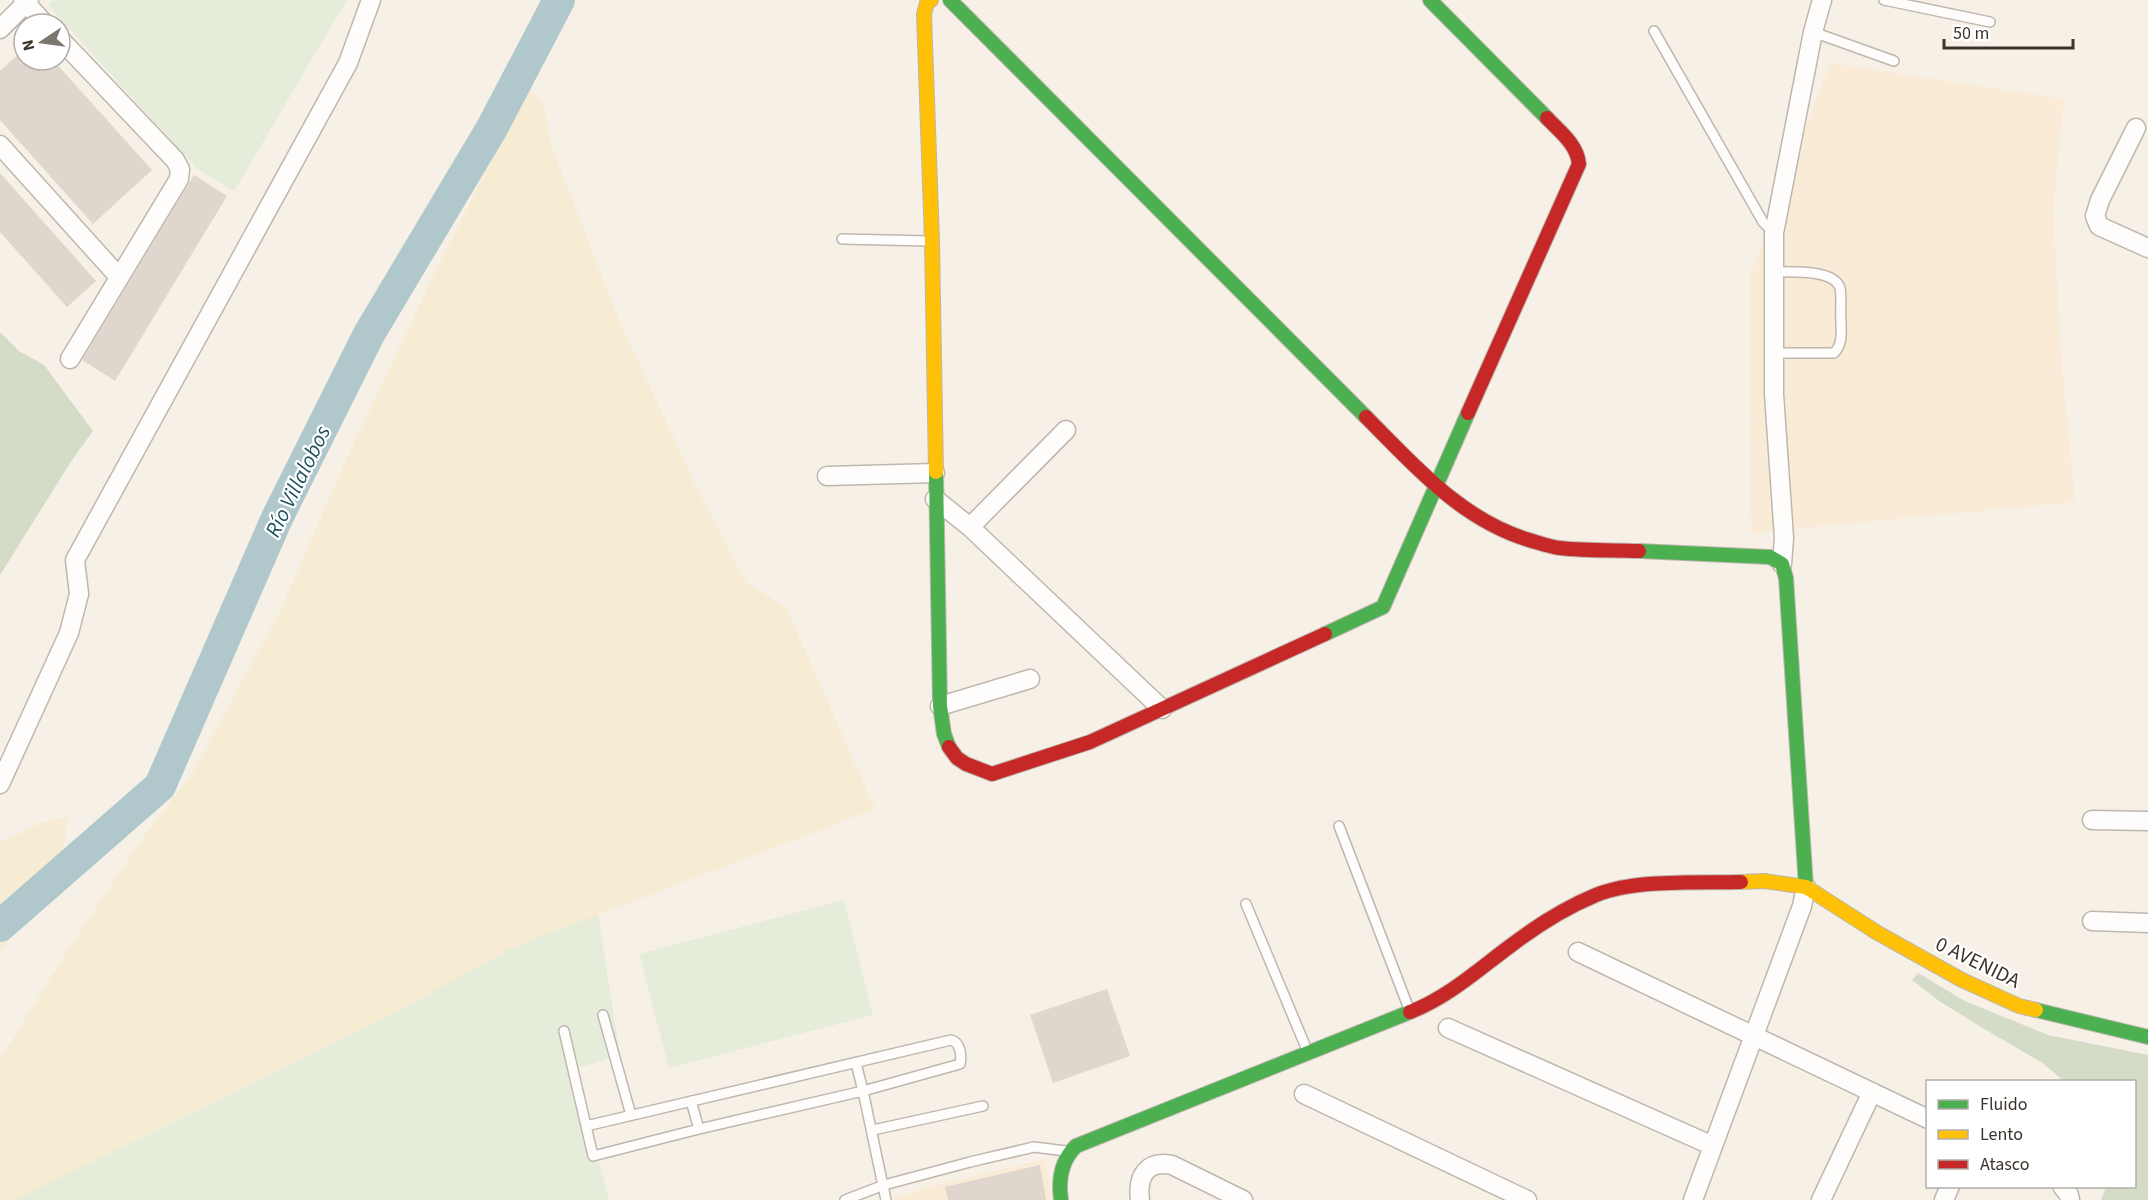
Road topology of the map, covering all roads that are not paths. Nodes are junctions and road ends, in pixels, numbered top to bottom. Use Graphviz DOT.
graph roads {
  1 [pos="371,0"];
  2 [pos="931,0"];
  3 [pos="950,0"];
  4 [pos="1430,0"];
  5 [pos="1822,0"];
  6 [pos="1884,0"];
  7 [pos="26,1"];
  8 [pos="1990,22"];
  9 [pos="0,29"];
  10 [pos="1654,31"];
  11 [pos="1813,32"];
  12 [pos="72,52"];
  13 [pos="1894,61"];
  14 [pos="2136,128"];
  15 [pos="0,145"];
  16 [pos="1774,233"];
  17 [pos="842,239"];
  18 [pos="932,242"];
  19 [pos="2148,248"];
  20 [pos="1774,272"];
  21 [pos="119,277"];
  22 [pos="1774,353"];
  23 [pos="70,359"];
  24 [pos="1066,430"];
  25 [pos="935,473"];
  26 [pos="827,476"];
  27 [pos="1435,486"];
  28 [pos="935,499"];
  29 [pos="969,527"];
  30 [pos="1782,564"];
  31 [pos="1030,678"];
  32 [pos="940,706"];
  33 [pos="1162,709"];
  34 [pos="0,784"];
  35 [pos="2092,820"];
  36 [pos="2148,821"];
  37 [pos="1339,826"];
  38 [pos="1806,887"];
  39 [pos="1246,904"];
  40 [pos="2092,921"];
  41 [pos="2148,922"];
  42 [pos="1578,952"];
  43 [pos="1410,1012"];
  44 [pos="603,1015"];
  45 [pos="1448,1028"];
  46 [pos="564,1031"];
  47 [pos="1754,1035"];
  48 [pos="2148,1037"];
  49 [pos="1308,1053"];
  50 [pos="856,1063"];
  51 [pos="863,1091"];
  52 [pos="1872,1092"];
  53 [pos="1304,1094"];
  54 [pos="691,1101"];
  55 [pos="983,1106"];
  56 [pos="631,1115"];
  57 [pos="1926,1118"];
  58 [pos="586,1126"];
  59 [pos="699,1129"];
  60 [pos="873,1130"];
  61 [pos="1713,1146"];
  62 [pos="1070,1151"];
  63 [pos="884,1185"];
  64 [pos="845,1200"];
  65 [pos="886,1200"];
  66 [pos="1061,1200"];
  67 [pos="1140,1200"];
  68 [pos="1243,1200"];
  69 [pos="1527,1200"];
  70 [pos="1693,1200"];
  71 [pos="1821,1200"];
  1 -- 34 [label="street"];
  2 -- 18 [label="main road"];
  3 -- 27 [label="main road"];
  4 -- 27 [label="main road"];
  5 -- 11 [label="street"];
  6 -- 8 [label="lane"];
  7 -- 9 [label="street"];
  10 -- 16 [label="lane"];
  11 -- 13 [label="lane"];
  11 -- 16 [label="street"];
  12 -- 21 [label="street"];
  14 -- 19 [label="street"];
  15 -- 21 [label="street"];
  16 -- 20 [label="street"];
  17 -- 18 [label="lane"];
  18 -- 25 [label="main road"];
  20 -- 22 [label="street"];
  20 -- 22 [label="lane"];
  21 -- 23 [label="street"];
  22 -- 30 [label="street"];
  24 -- 29 [label="street"];
  25 -- 26 [label="street"];
  25 -- 28 [label="main road"];
  27 -- 30 [label="main road"];
  27 -- 33 [label="main road"];
  28 -- 29 [label="street"];
  28 -- 32 [label="main road"];
  29 -- 33 [label="street"];
  30 -- 38 [label="main road"];
  31 -- 32 [label="street"];
  32 -- 33 [label="main road"];
  35 -- 36 [label="street"];
  37 -- 43 [label="lane"];
  38 -- 43 [label="main road"];
  38 -- 47 [label="street"];
  38 -- 48 [label="main road, 0 AVENIDA"];
  39 -- 49 [label="lane"];
  40 -- 41 [label="street"];
  42 -- 47 [label="street"];
  43 -- 49 [label="main road"];
  44 -- 56 [label="lane"];
  45 -- 61 [label="street"];
  46 -- 58 [label="lane"];
  47 -- 52 [label="street"];
  47 -- 61 [label="street"];
  49 -- 62 [label="main road"];
  50 -- 51 [label="lane"];
  50 -- 51 [label="lane"];
  50 -- 54 [label="lane"];
  51 -- 59 [label="lane"];
  51 -- 60 [label="lane"];
  52 -- 57 [label="street"];
  52 -- 71 [label="street"];
  53 -- 69 [label="street"];
  54 -- 56 [label="lane"];
  54 -- 59 [label="lane"];
  55 -- 60 [label="lane"];
  56 -- 58 [label="lane"];
  58 -- 59 [label="lane"];
  60 -- 63 [label="lane"];
  61 -- 70 [label="street"];
  62 -- 63 [label="lane"];
  62 -- 66 [label="main road"];
  63 -- 64 [label="lane"];
  63 -- 65 [label="lane"];
  67 -- 68 [label="street"];
}
